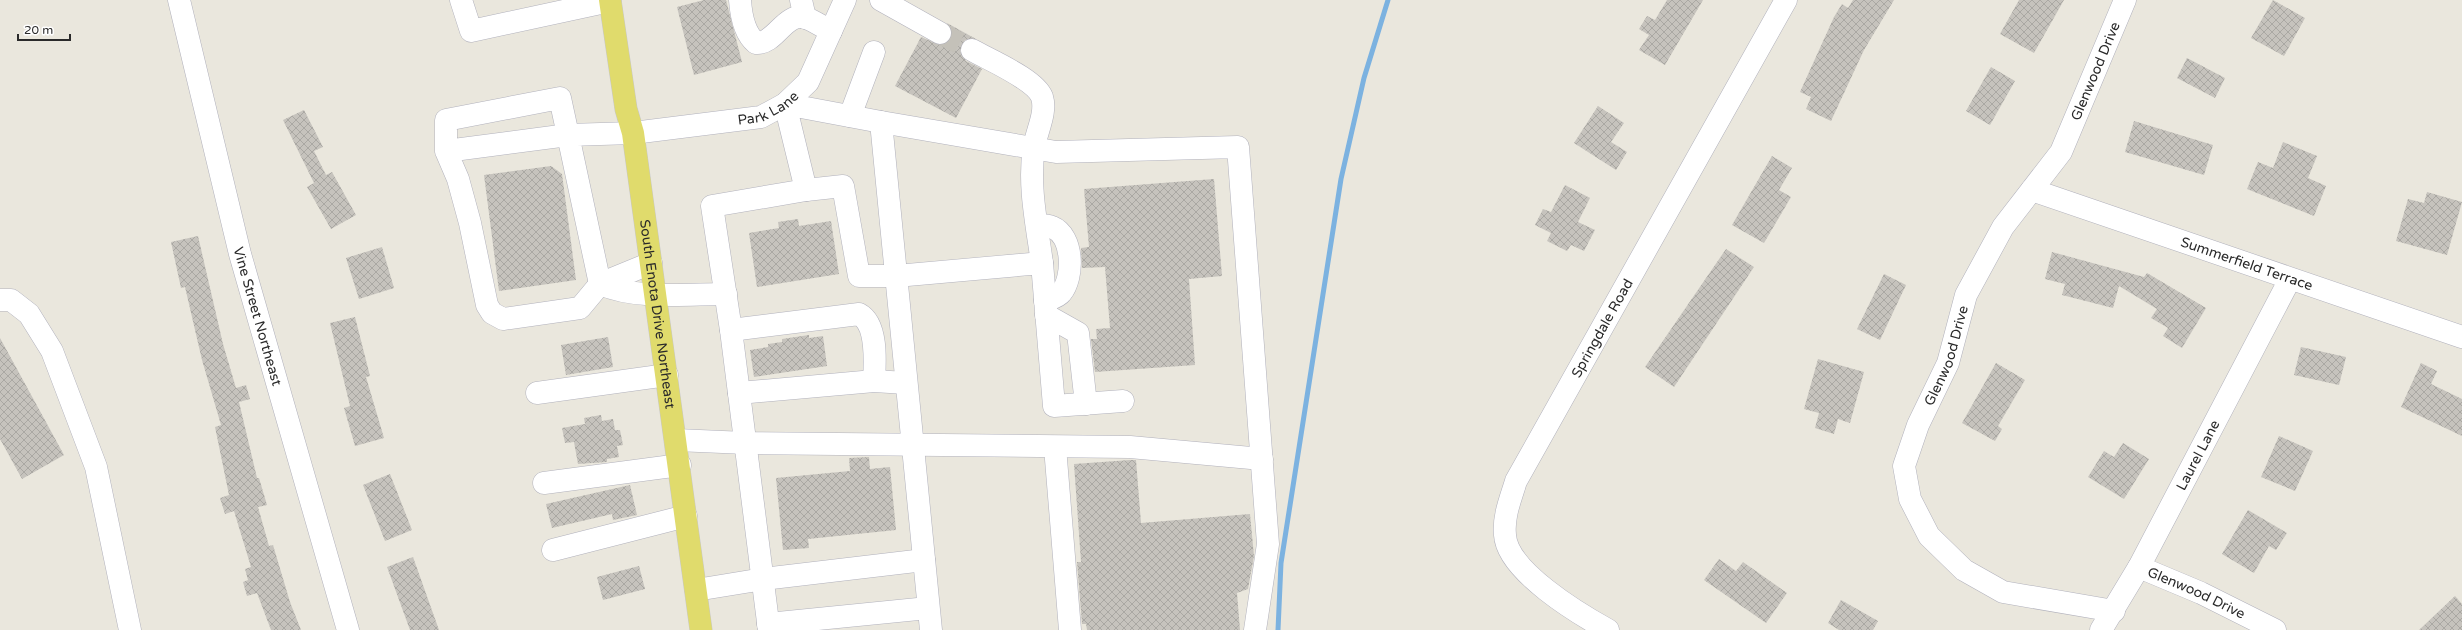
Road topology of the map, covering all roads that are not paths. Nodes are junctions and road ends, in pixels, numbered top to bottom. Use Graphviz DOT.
graph roads {
  1 [pos="179,0"];
  2 [pos="461,0"];
  3 [pos="610,0"];
  4 [pos="740,0"];
  5 [pos="845,0"];
  6 [pos="881,0"];
  7 [pos="1786,0"];
  8 [pos="2125,0"];
  9 [pos="803,9"];
  10 [pos="831,31"];
  11 [pos="940,32"];
  12 [pos="972,50"];
  13 [pos="874,52"];
  14 [pos="786,104"];
  15 [pos="850,116"];
  16 [pos="881,122"];
  17 [pos="633,133"];
  18 [pos="568,135"];
  19 [pos="1034,148"];
  20 [pos="446,151"];
  21 [pos="806,190"];
  22 [pos="2032,190"];
  23 [pos="1037,225"];
  24 [pos="651,263"];
  25 [pos="1042,263"];
  26 [pos="896,276"];
  27 [pos="2290,279"];
  28 [pos="600,284"];
  29 [pos="656,294"];
  30 [pos="726,294"];
  31 [pos="0,300"];
  32 [pos="1046,308"];
  33 [pos="731,330"];
  34 [pos="2462,337"];
  35 [pos="667,375"];
  36 [pos="874,381"];
  37 [pos="906,383"];
  38 [pos="537,393"];
  39 [pos="739,393"];
  40 [pos="1123,401"];
  41 [pos="1086,404"];
  42 [pos="676,440"];
  43 [pos="746,443"];
  44 [pos="913,445"];
  45 [pos="1055,447"];
  46 [pos="1262,459"];
  47 [pos="680,465"];
  48 [pos="544,483"];
  49 [pos="686,516"];
  50 [pos="553,550"];
  51 [pos="924,560"];
  52 [pos="2139,567"];
  53 [pos="763,579"];
  54 [pos="696,590"];
  55 [pos="928,608"];
  56 [pos="2114,611"];
  57 [pos="769,627"];
  58 [pos="130,630"];
  59 [pos="348,630"];
  60 [pos="701,630"];
  61 [pos="931,630"];
  62 [pos="1070,630"];
  63 [pos="1255,630"];
  64 [pos="1608,630"];
  65 [pos="2101,630"];
  66 [pos="2275,630"];
  1 -- 59 [label="street, Vine Street Northeast"];
  2 -- 3 [label="street"];
  3 -- 17 [label="main road, South Enota Drive Northeast"];
  4 -- 9 [label="street"];
  5 -- 10 [label="street, Park Lane"];
  6 -- 11 [label="street"];
  7 -- 64 [label="street, Springdale Road"];
  8 -- 22 [label="street, Glenwood Drive"];
  9 -- 10 [label="street"];
  10 -- 14 [label="street, Park Lane"];
  12 -- 19 [label="street"];
  13 -- 15 [label="street"];
  14 -- 15 [label="street"];
  14 -- 17 [label="street, Park Lane"];
  14 -- 21 [label="street"];
  15 -- 16 [label="street"];
  16 -- 19 [label="street"];
  16 -- 26 [label="street"];
  17 -- 18 [label="street, Park Lane"];
  17 -- 24 [label="main road, South Enota Drive Northeast"];
  18 -- 20 [label="street, Park Lane"];
  18 -- 20 [label="street"];
  18 -- 28 [label="street"];
  19 -- 23 [label="street"];
  19 -- 46 [label="street"];
  20 -- 28 [label="street"];
  21 -- 26 [label="street"];
  21 -- 30 [label="street"];
  22 -- 27 [label="street, Summerfield Terrace"];
  22 -- 56 [label="street, Glenwood Drive"];
  23 -- 25 [label="street"];
  23 -- 32 [label="street"];
  24 -- 28 [label="street"];
  24 -- 29 [label="main road, South Enota Drive Northeast"];
  25 -- 26 [label="street"];
  25 -- 32 [label="street"];
  26 -- 37 [label="street"];
  27 -- 34 [label="street, Summerfield Terrace"];
  27 -- 52 [label="street, Laurel Lane"];
  28 -- 29 [label="street"];
  29 -- 30 [label="street"];
  29 -- 35 [label="main road, South Enota Drive Northeast"];
  30 -- 33 [label="street"];
  31 -- 58 [label="street"];
  32 -- 41 [label="street"];
  32 -- 41 [label="street"];
  33 -- 36 [label="street"];
  33 -- 39 [label="street"];
  35 -- 38 [label="street"];
  35 -- 42 [label="main road, South Enota Drive Northeast"];
  36 -- 37 [label="street"];
  36 -- 39 [label="street"];
  37 -- 44 [label="street"];
  39 -- 43 [label="street"];
  40 -- 41 [label="street"];
  42 -- 43 [label="street"];
  42 -- 47 [label="main road, South Enota Drive Northeast"];
  43 -- 44 [label="street"];
  43 -- 53 [label="street"];
  44 -- 45 [label="street"];
  44 -- 51 [label="street"];
  45 -- 46 [label="street"];
  45 -- 62 [label="street"];
  46 -- 63 [label="street"];
  47 -- 48 [label="street"];
  47 -- 49 [label="main road, South Enota Drive Northeast"];
  49 -- 50 [label="street"];
  49 -- 54 [label="main road, South Enota Drive Northeast"];
  51 -- 53 [label="street"];
  51 -- 55 [label="street"];
  52 -- 56 [label="street, Laurel Lane"];
  52 -- 66 [label="street, Glenwood Drive"];
  53 -- 54 [label="street"];
  53 -- 57 [label="street"];
  54 -- 60 [label="main road, South Enota Drive Northeast"];
  55 -- 57 [label="street"];
  55 -- 61 [label="street"];
  56 -- 65 [label="street, Laurel Lane"];
}
